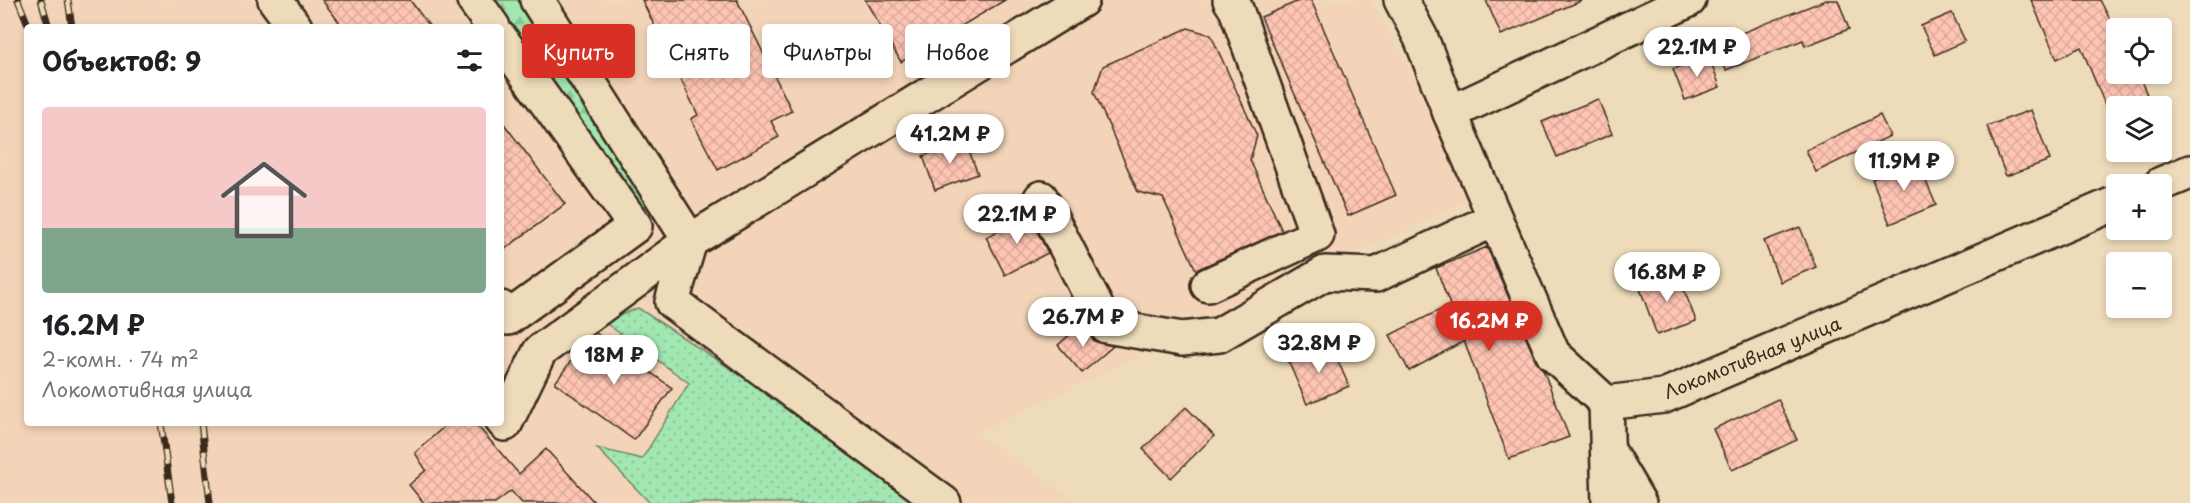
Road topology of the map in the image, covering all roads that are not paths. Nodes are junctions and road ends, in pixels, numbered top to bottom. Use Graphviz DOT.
graph roads {
  1 [pos="275,0"];
  2 [pos="474,0"];
  3 [pos="537,0"];
  4 [pos="1082,0"];
  5 [pos="1230,0"];
  6 [pos="1401,0"];
  7 [pos="1689,0"];
  8 [pos="293,24"];
  9 [pos="491,24"];
  10 [pos="504,43"];
  11 [pos="1450,113"];
  12 [pos="2190,172"];
  13 [pos="2172,179"];
  14 [pos="1041,198"];
  15 [pos="2106,207"];
  16 [pos="1495,219"];
  17 [pos="690,241"];
  18 [pos="1208,285"];
  19 [pos="504,312"];
  20 [pos="1606,403"];
  21 [pos="504,423"];
  22 [pos="1608,450"];
  23 [pos="944,503"];
  24 [pos="1609,503"];
  25 [pos="1639,503"];
  1 -- 8 [label="street"];
  2 -- 9 [label="street"];
  3 -- 17 [label="street"];
  4 -- 17 [label="street"];
  5 -- 18 [label="street"];
  6 -- 11 [label="street"];
  7 -- 11 [label="street"];
  10 -- 19 [label="street"];
  11 -- 16 [label="street"];
  12 -- 13 [label="street"];
  14 -- 16 [label="street"];
  15 -- 20 [label="street, Локомотивная улица"];
  16 -- 20 [label="street"];
  17 -- 21 [label="street"];
  17 -- 23 [label="street"];
  20 -- 22 [label="street"];
  22 -- 24 [label="street"];
  22 -- 25 [label="street"];
}
